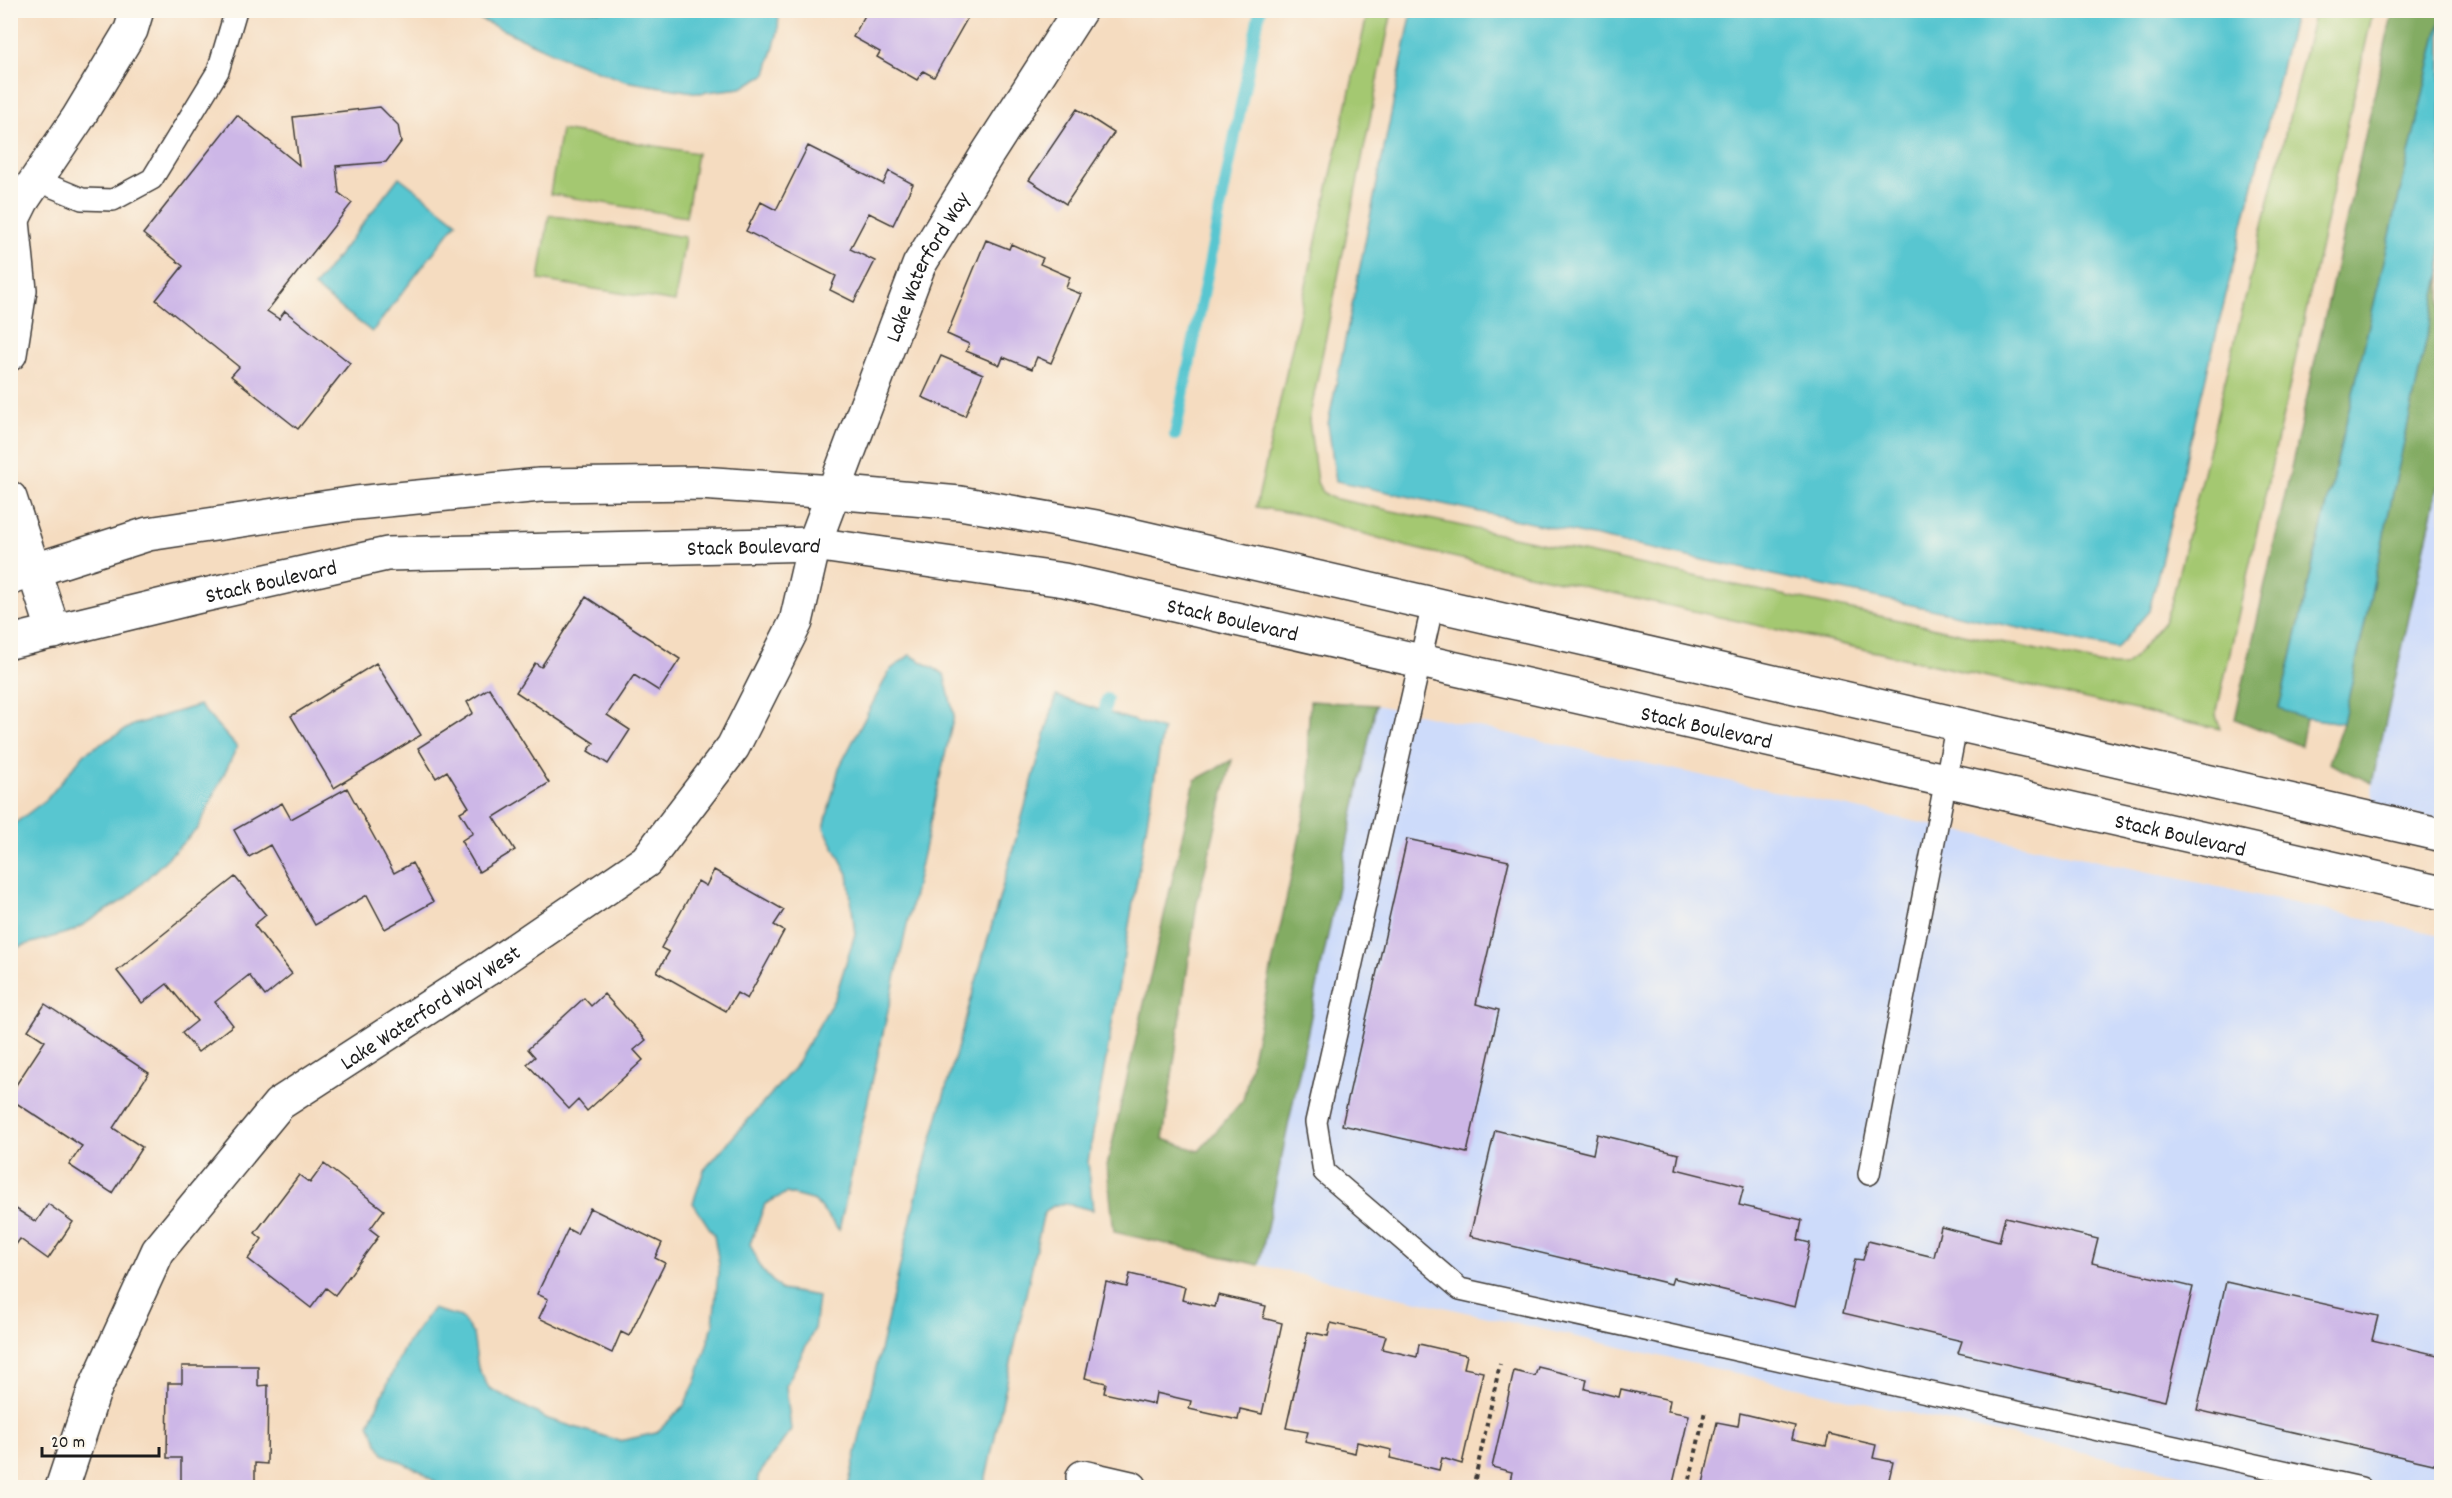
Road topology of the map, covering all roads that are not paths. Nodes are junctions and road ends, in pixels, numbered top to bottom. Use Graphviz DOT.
graph roads {
  1 [pos="137,10"];
  2 [pos="236,10"];
  3 [pos="1080,10"];
  4 [pos="36,180"];
  5 [pos="12,223"];
  6 [pos="10,354"];
  7 [pos="833,492"];
  8 [pos="10,498"];
  9 [pos="814,544"];
  10 [pos="22,575"];
  11 [pos="1433,604"];
  12 [pos="54,632"];
  13 [pos="10,642"];
  14 [pos="1421,661"];
  15 [pos="1957,723"];
  16 [pos="1946,781"];
  17 [pos="2442,836"];
  18 [pos="2442,893"];
  19 [pos="1869,1174"];
  20 [pos="1083,1477"];
  21 [pos="62,1488"];
  22 [pos="1131,1488"];
  23 [pos="2361,1488"];
  1 -- 4 [label="street"];
  2 -- 4 [label="lane"];
  3 -- 7 [label="street, Lake Waterford Way"];
  4 -- 5 [label="street"];
  5 -- 6 [label="street"];
  7 -- 9 [label="street, Lake Waterford Way"];
  7 -- 10 [label="street"];
  7 -- 11 [label="street"];
  8 -- 10 [label="street"];
  9 -- 12 [label="street, Stack Boulevard"];
  9 -- 14 [label="street, Stack Boulevard"];
  9 -- 21 [label="street, Lake Waterford Way West"];
  10 -- 12 [label="street"];
  11 -- 14 [label="lane"];
  11 -- 15 [label="street"];
  12 -- 13 [label="street, Stack Boulevard"];
  14 -- 16 [label="street, Stack Boulevard"];
  14 -- 23 [label="lane"];
  15 -- 16 [label="lane"];
  15 -- 17 [label="street"];
  16 -- 18 [label="street, Stack Boulevard"];
  16 -- 19 [label="lane"];
  20 -- 22 [label="street"];
}
